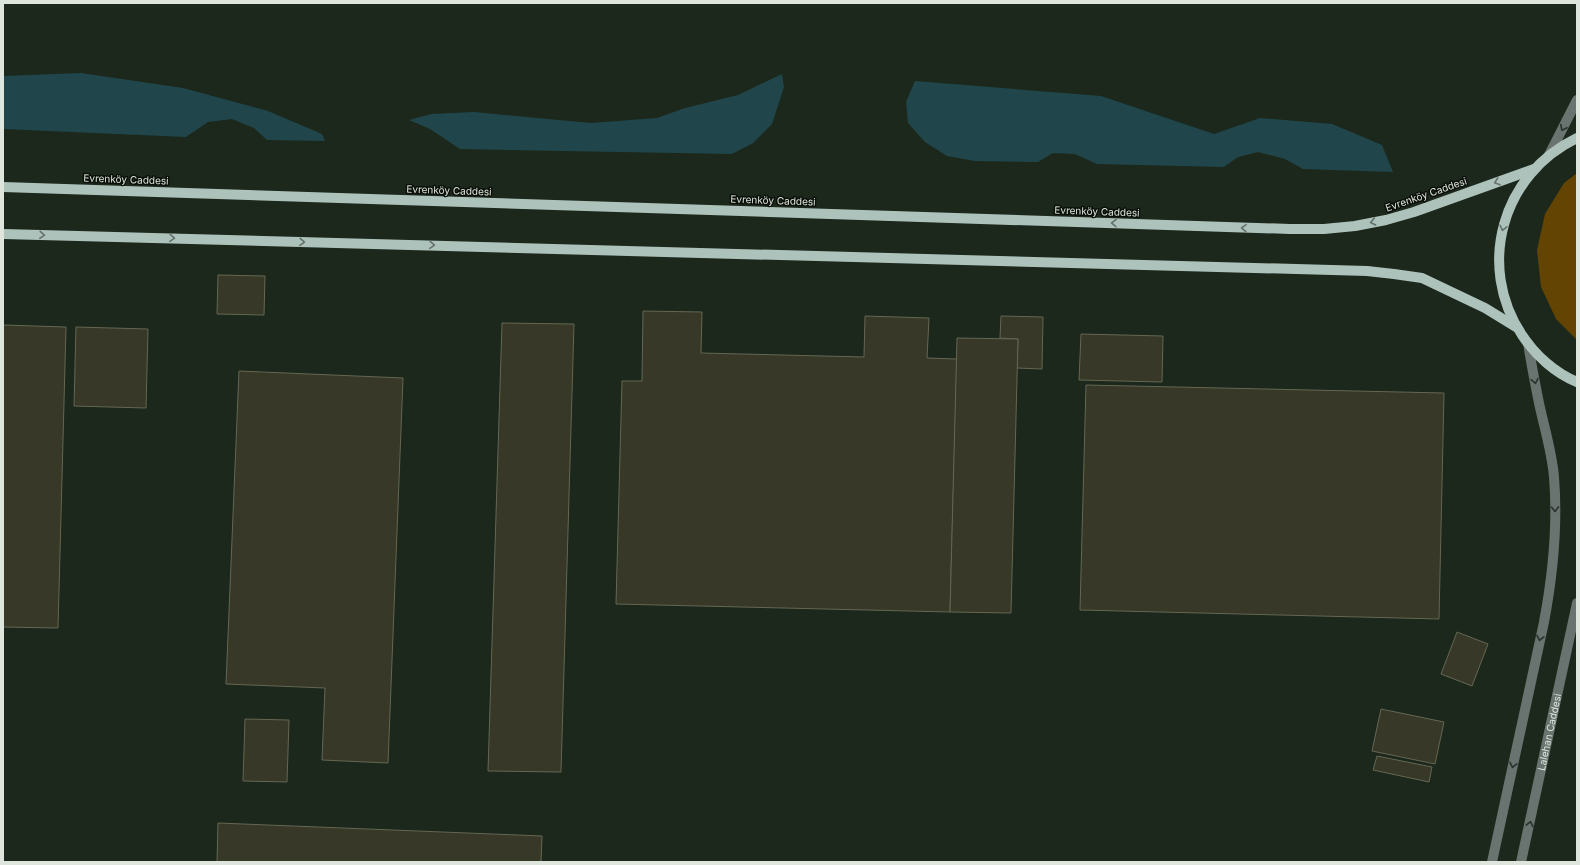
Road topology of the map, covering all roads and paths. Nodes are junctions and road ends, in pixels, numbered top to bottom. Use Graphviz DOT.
graph roads {
  1 [pos="1577,100"];
  2 [pos="1577,138"];
  3 [pos="1549,155"];
  4 [pos="1534,169"];
  5 [pos="3,187"];
  6 [pos="3,234"];
  7 [pos="1516,327"];
  8 [pos="1528,343"];
  9 [pos="1577,382"];
  10 [pos="1577,602"];
  11 [pos="1492,862"];
  12 [pos="1521,862"];
  1 -- 3 [label="street, one-way"];
  2 -- 3 [label="main road"];
  3 -- 4 [label="main road"];
  4 -- 5 [label="main road, Evrenköy Caddesi, one-way"];
  4 -- 7 [label="main road, one-way"];
  6 -- 7 [label="main road, one-way"];
  7 -- 8 [label="main road"];
  8 -- 9 [label="main road"];
  8 -- 11 [label="street, one-way"];
  12 -- 10 [label="street, Lalehan Caddesi, one-way"];
}
